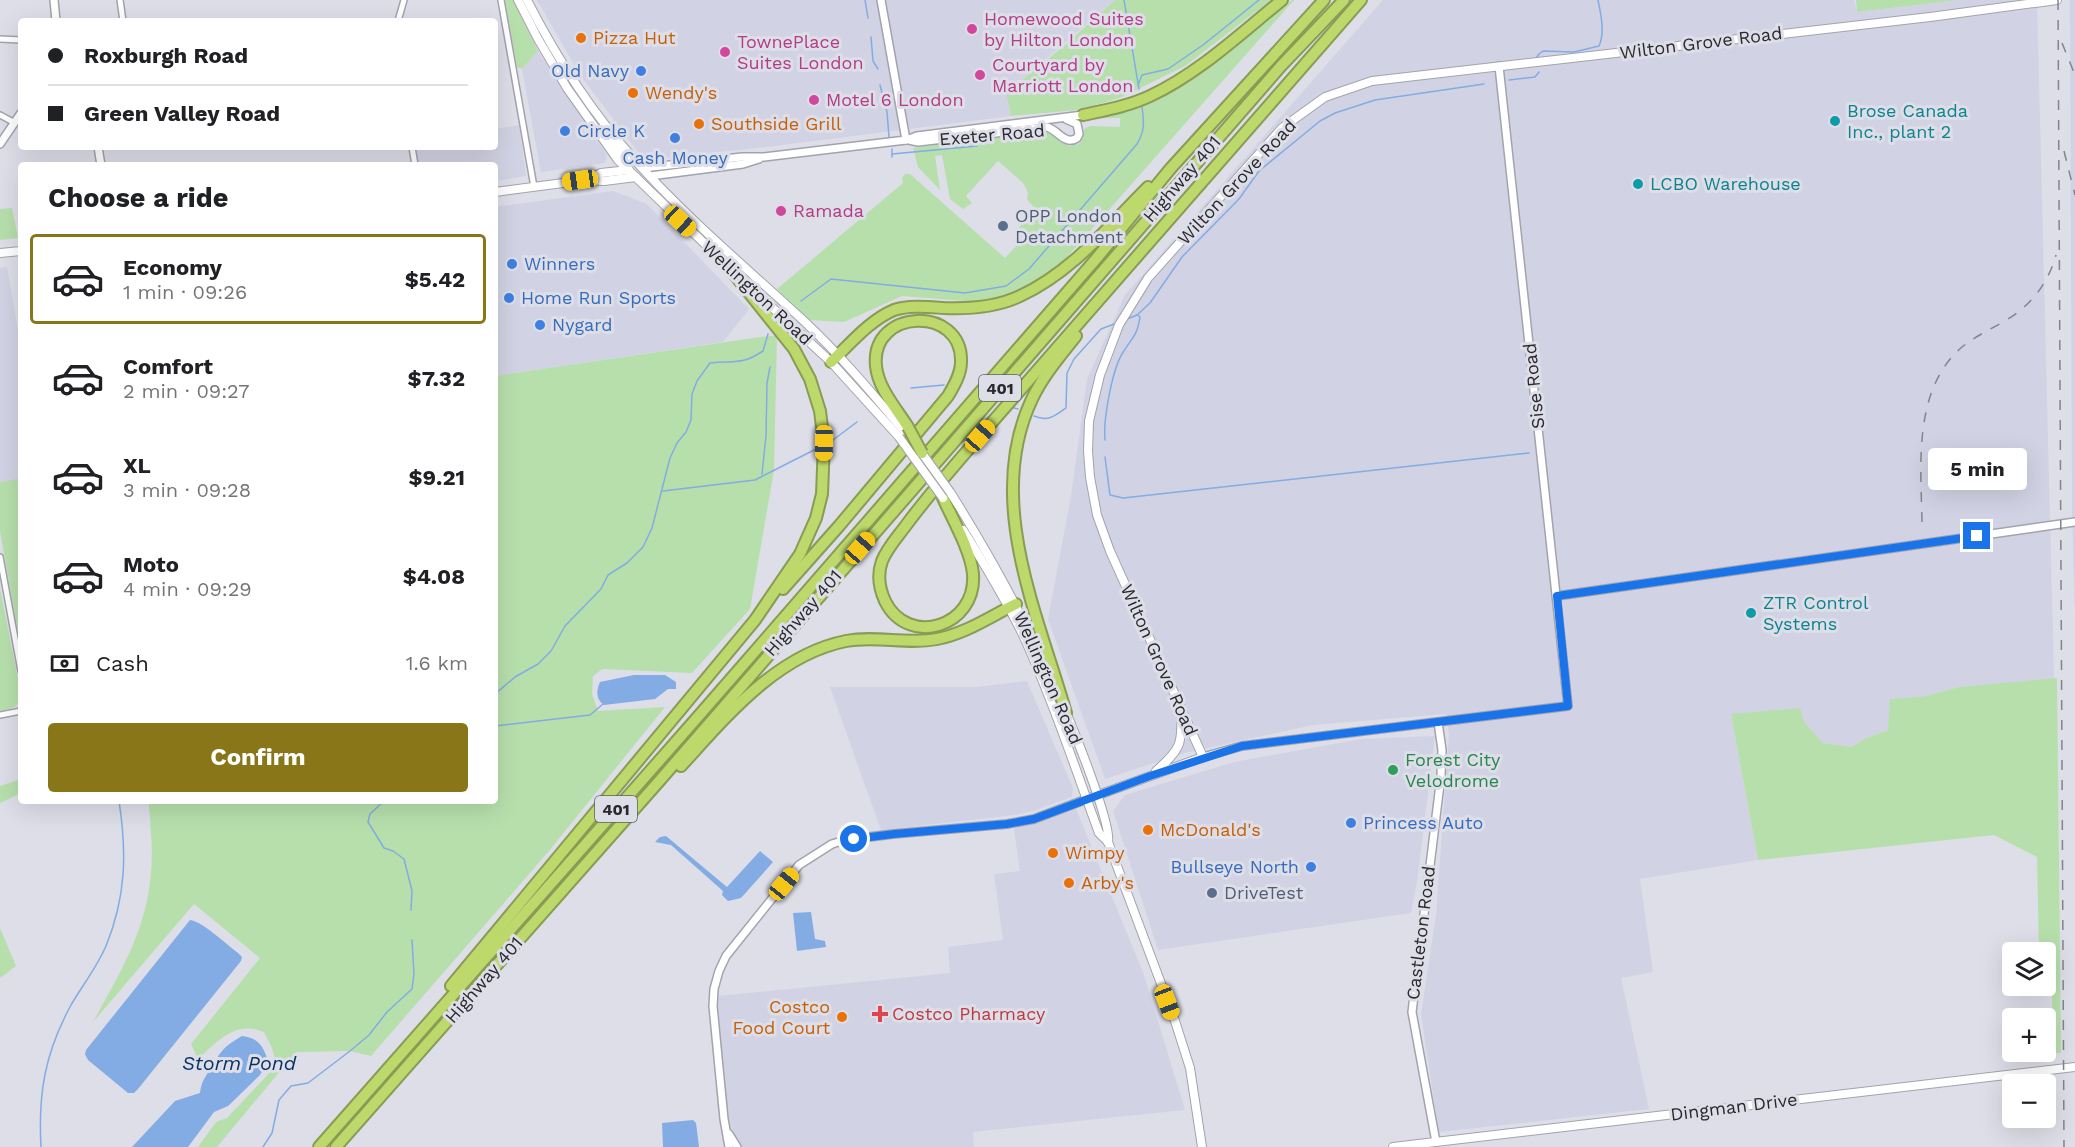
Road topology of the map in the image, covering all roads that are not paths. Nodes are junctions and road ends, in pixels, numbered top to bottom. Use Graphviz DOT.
graph roads {
  1 [pos="63,0"];
  2 [pos="120,0"];
  3 [pos="404,0"];
  4 [pos="501,0"];
  5 [pos="518,0"];
  6 [pos="527,0"];
  7 [pos="881,0"];
  8 [pos="1282,0"];
  9 [pos="1324,0"];
  10 [pos="1344,0"];
  11 [pos="1361,0"];
  12 [pos="2057,0"];
  13 [pos="54,1"];
  14 [pos="56,18"];
  15 [pos="123,18"];
  16 [pos="399,18"];
  17 [pos="0,39"];
  18 [pos="18,40"];
  19 [pos="1499,66"];
  20 [pos="0,115"];
  21 [pos="1083,115"];
  22 [pos="18,118"];
  23 [pos="588,118"];
  24 [pos="1063,118"];
  25 [pos="15,123"];
  26 [pos="906,140"];
  27 [pos="0,144"];
  28 [pos="764,157"];
  29 [pos="1172,168"];
  30 [pos="641,169"];
  31 [pos="627,170"];
  32 [pos="650,176"];
  33 [pos="634,177"];
  34 [pos="586,180"];
  35 [pos="534,187"];
  36 [pos="498,192"];
  37 [pos="18,251"];
  38 [pos="0,253"];
  39 [pos="730,269"];
  40 [pos="1118,278"];
  41 [pos="834,359"];
  42 [pos="904,432"];
  43 [pos="922,453"];
  44 [pos="946,495"];
  45 [pos="2075,522"];
  46 [pos="0,558"];
  47 [pos="1557,596"];
  48 [pos="1012,605"];
  49 [pos="755,620"];
  50 [pos="18,655"];
  51 [pos="1181,707"];
  52 [pos="18,712"];
  53 [pos="1066,713"];
  54 [pos="0,715"];
  55 [pos="1438,722"];
  56 [pos="1203,757"];
  57 [pos="1150,776"];
  58 [pos="661,779"];
  59 [pos="1097,795"];
  60 [pos="1087,799"];
  61 [pos="1108,842"];
  62 [pos="430,1020"];
  63 [pos="2075,1067"];
  64 [pos="727,1131"];
  65 [pos="1436,1142"];
  66 [pos="319,1147"];
  67 [pos="336,1147"];
  68 [pos="729,1147"];
  69 [pos="737,1147"];
  70 [pos="1202,1147"];
  71 [pos="1393,1147"];
  1 -- 13 [label="street"];
  2 -- 15 [label="street"];
  3 -- 16 [label="street"];
  4 -- 35 [label="street"];
  5 -- 23 [label="main road, Wellington Road"];
  6 -- 30 [label="main road, Wellington Road"];
  7 -- 26 [label="street"];
  8 -- 21 [label="highway"];
  9 -- 29 [label="highway, Highway 401 / 401"];
  10 -- 58 [label="highway, Highway 401 / 401"];
  11 -- 40 [label="highway"];
  12 -- 19 [label="main road, Wilton Grove Road"];
  13 -- 14 [label="street"];
  17 -- 18 [label="street"];
  19 -- 47 [label="street, Sise Road"];
  19 -- 51 [label="main road, Wilton Grove Road"];
  20 -- 25 [label="street"];
  21 -- 24 [label="street, Exeter Road"];
  22 -- 25 [label="street"];
  23 -- 30 [label="main road"];
  23 -- 31 [label="main road, Wellington Road"];
  24 -- 26 [label="street, Exeter Road"];
  24 -- 26 [label="street, Exeter Road"];
  25 -- 27 [label="street"];
  26 -- 28 [label="street, Exeter Road"];
  28 -- 30 [label="street, Exeter Road"];
  28 -- 32 [label="street, Exeter Road"];
  29 -- 41 [label="highway"];
  29 -- 62 [label="highway, Highway 401 / 401"];
  30 -- 31 [label="main road, Exeter Road"];
  30 -- 32 [label="main road, Wellington Road"];
  31 -- 33 [label="main road, Wellington Road"];
  31 -- 34 [label="main road, Exeter Road"];
  32 -- 33 [label="main road, Exeter Road"];
  32 -- 41 [label="main road, Wellington Road"];
  33 -- 34 [label="main road, Exeter Road"];
  33 -- 39 [label="main road, Wellington Road"];
  34 -- 35 [label="main road, Exeter Road"];
  35 -- 36 [label="main road, Exeter Road"];
  37 -- 38 [label="main road"];
  39 -- 41 [label="main road, Wellington Road"];
  39 -- 49 [label="highway"];
  40 -- 44 [label="highway"];
  40 -- 53 [label="highway"];
  41 -- 42 [label="main road, Wellington Road"];
  42 -- 43 [label="highway, bridge"];
  42 -- 44 [label="main road, Wellington Road, bridge"];
  42 -- 49 [label="highway"];
  43 -- 44 [label="main road, bridge"];
  44 -- 48 [label="main road"];
  45 -- 47 [label="street"];
  46 -- 50 [label="street"];
  47 -- 55 [label="street, Sise Road"];
  48 -- 53 [label="main road, Wellington Road"];
  48 -- 58 [label="highway"];
  48 -- 60 [label="main road"];
  49 -- 62 [label="highway"];
  51 -- 56 [label="main road, Wilton Grove Road"];
  51 -- 57 [label="main road"];
  52 -- 54 [label="street"];
  53 -- 59 [label="main road, Wellington Road"];
  55 -- 56 [label="street"];
  55 -- 65 [label="street, Castleton Road"];
  56 -- 57 [label="main road"];
  57 -- 59 [label="main road"];
  58 -- 67 [label="highway, Highway 401 / 401"];
  59 -- 60 [label="main road"];
  59 -- 61 [label="main road, Wellington Road"];
  60 -- 61 [label="main road"];
  60 -- 64 [label="street"];
  61 -- 70 [label="main road"];
  62 -- 66 [label="highway, Highway 401 / 401"];
  63 -- 65 [label="main road, Dingman Drive"];
  64 -- 68 [label="street"];
  64 -- 69 [label="street"];
  65 -- 71 [label="main road, Dingman Drive"];
}
